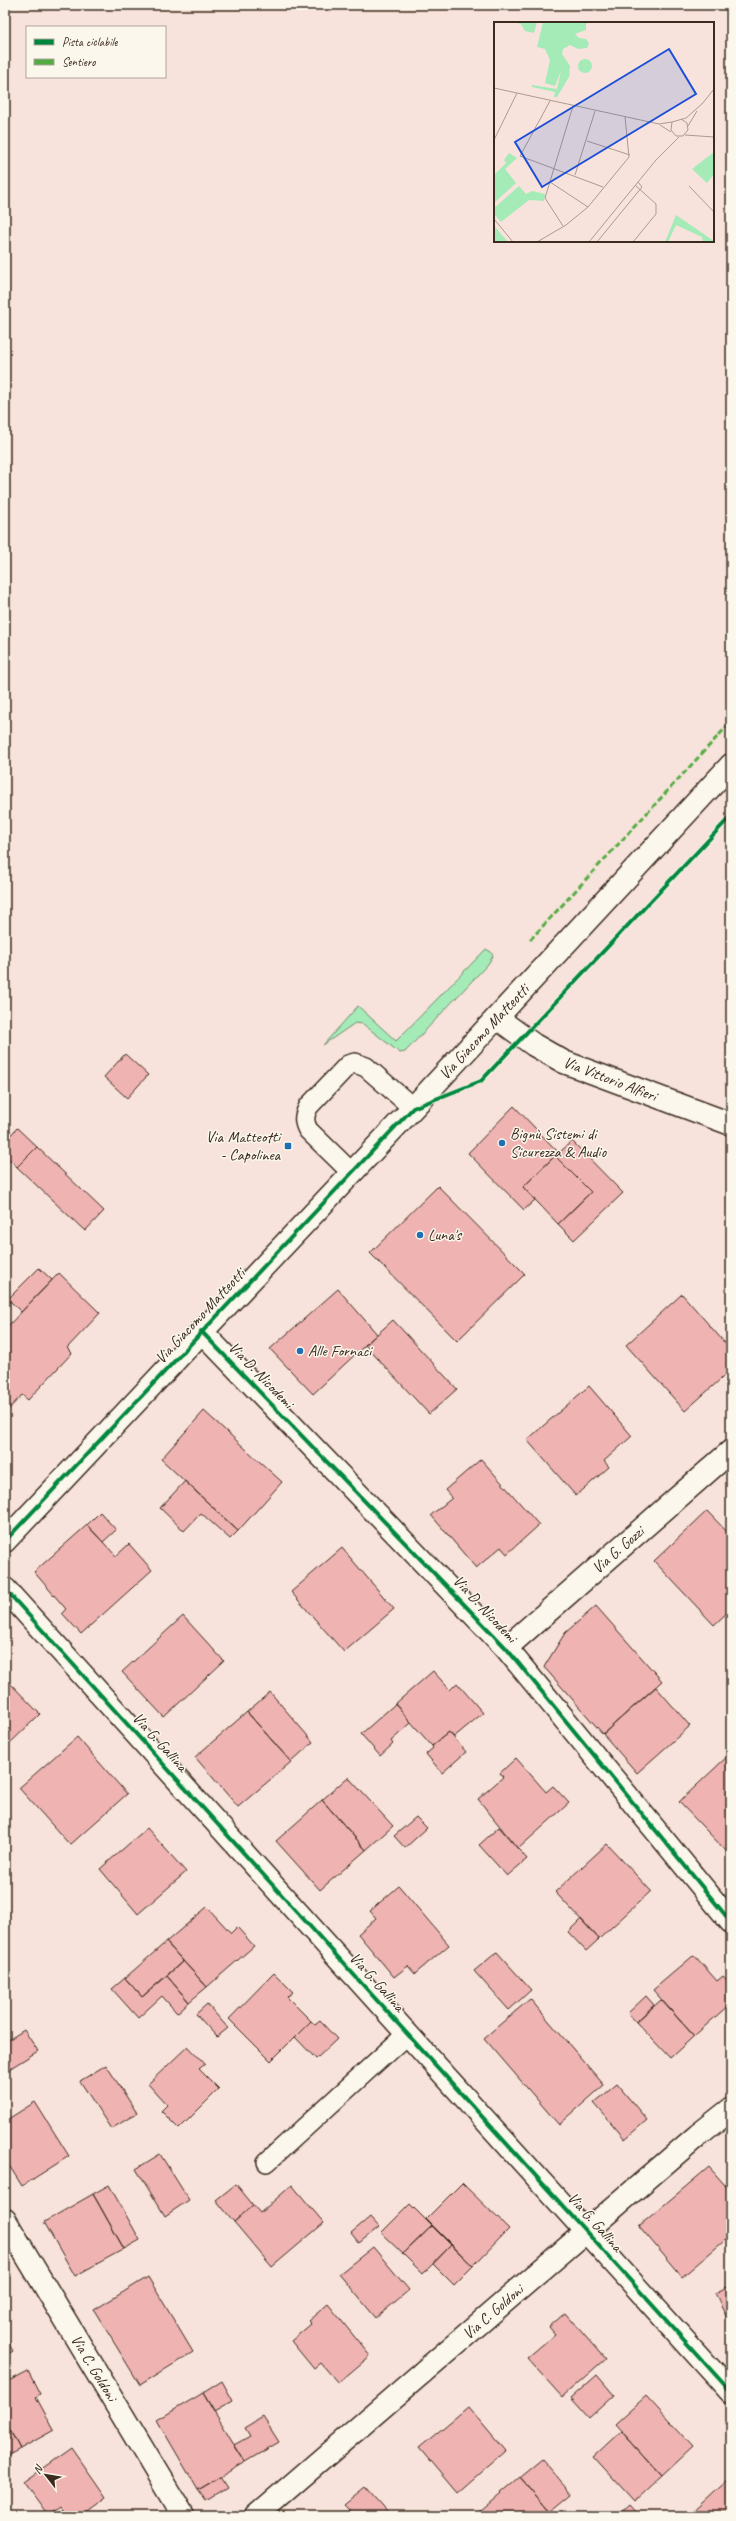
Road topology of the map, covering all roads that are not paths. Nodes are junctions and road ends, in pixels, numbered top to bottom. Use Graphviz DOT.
graph roads {
  1 [pos="731,765"];
  2 [pos="497,1018"];
  3 [pos="413,1108"];
  4 [pos="731,1124"];
  5 [pos="352,1173"];
  6 [pos="202,1331"];
  7 [pos="731,1451"];
  8 [pos="5,1541"];
  9 [pos="5,1589"];
  10 [pos="506,1648"];
  11 [pos="731,1922"];
  12 [pos="408,2033"];
  13 [pos="731,2109"];
  14 [pos="267,2162"];
  15 [pos="5,2220"];
  16 [pos="587,2231"];
  17 [pos="731,2392"];
  18 [pos="182,2516"];
  19 [pos="256,2516"];
  1 -- 2 [label="street, Via Giacomo Matteotti"];
  2 -- 3 [label="street, Via Giacomo Matteotti"];
  2 -- 4 [label="street, Via Vittorio Alfieri"];
  3 -- 5 [label="street, Via Giacomo Matteotti"];
  3 -- 5 [label="lane"];
  5 -- 6 [label="street, Via Giacomo Matteotti"];
  6 -- 8 [label="street, Via Giacomo Matteotti"];
  6 -- 10 [label="street, Via D. Nicodemi"];
  7 -- 10 [label="street, Via G. Gozzi"];
  9 -- 12 [label="street, Via G. Gallina"];
  10 -- 11 [label="street, Via D. Nicodemi"];
  12 -- 14 [label="lane"];
  12 -- 16 [label="street, Via G. Gallina"];
  13 -- 16 [label="street, Via C. Goldoni"];
  15 -- 18 [label="street, Via C. Goldoni"];
  16 -- 17 [label="street, Via G. Gallina"];
  16 -- 19 [label="street, Via C. Goldoni"];
}
